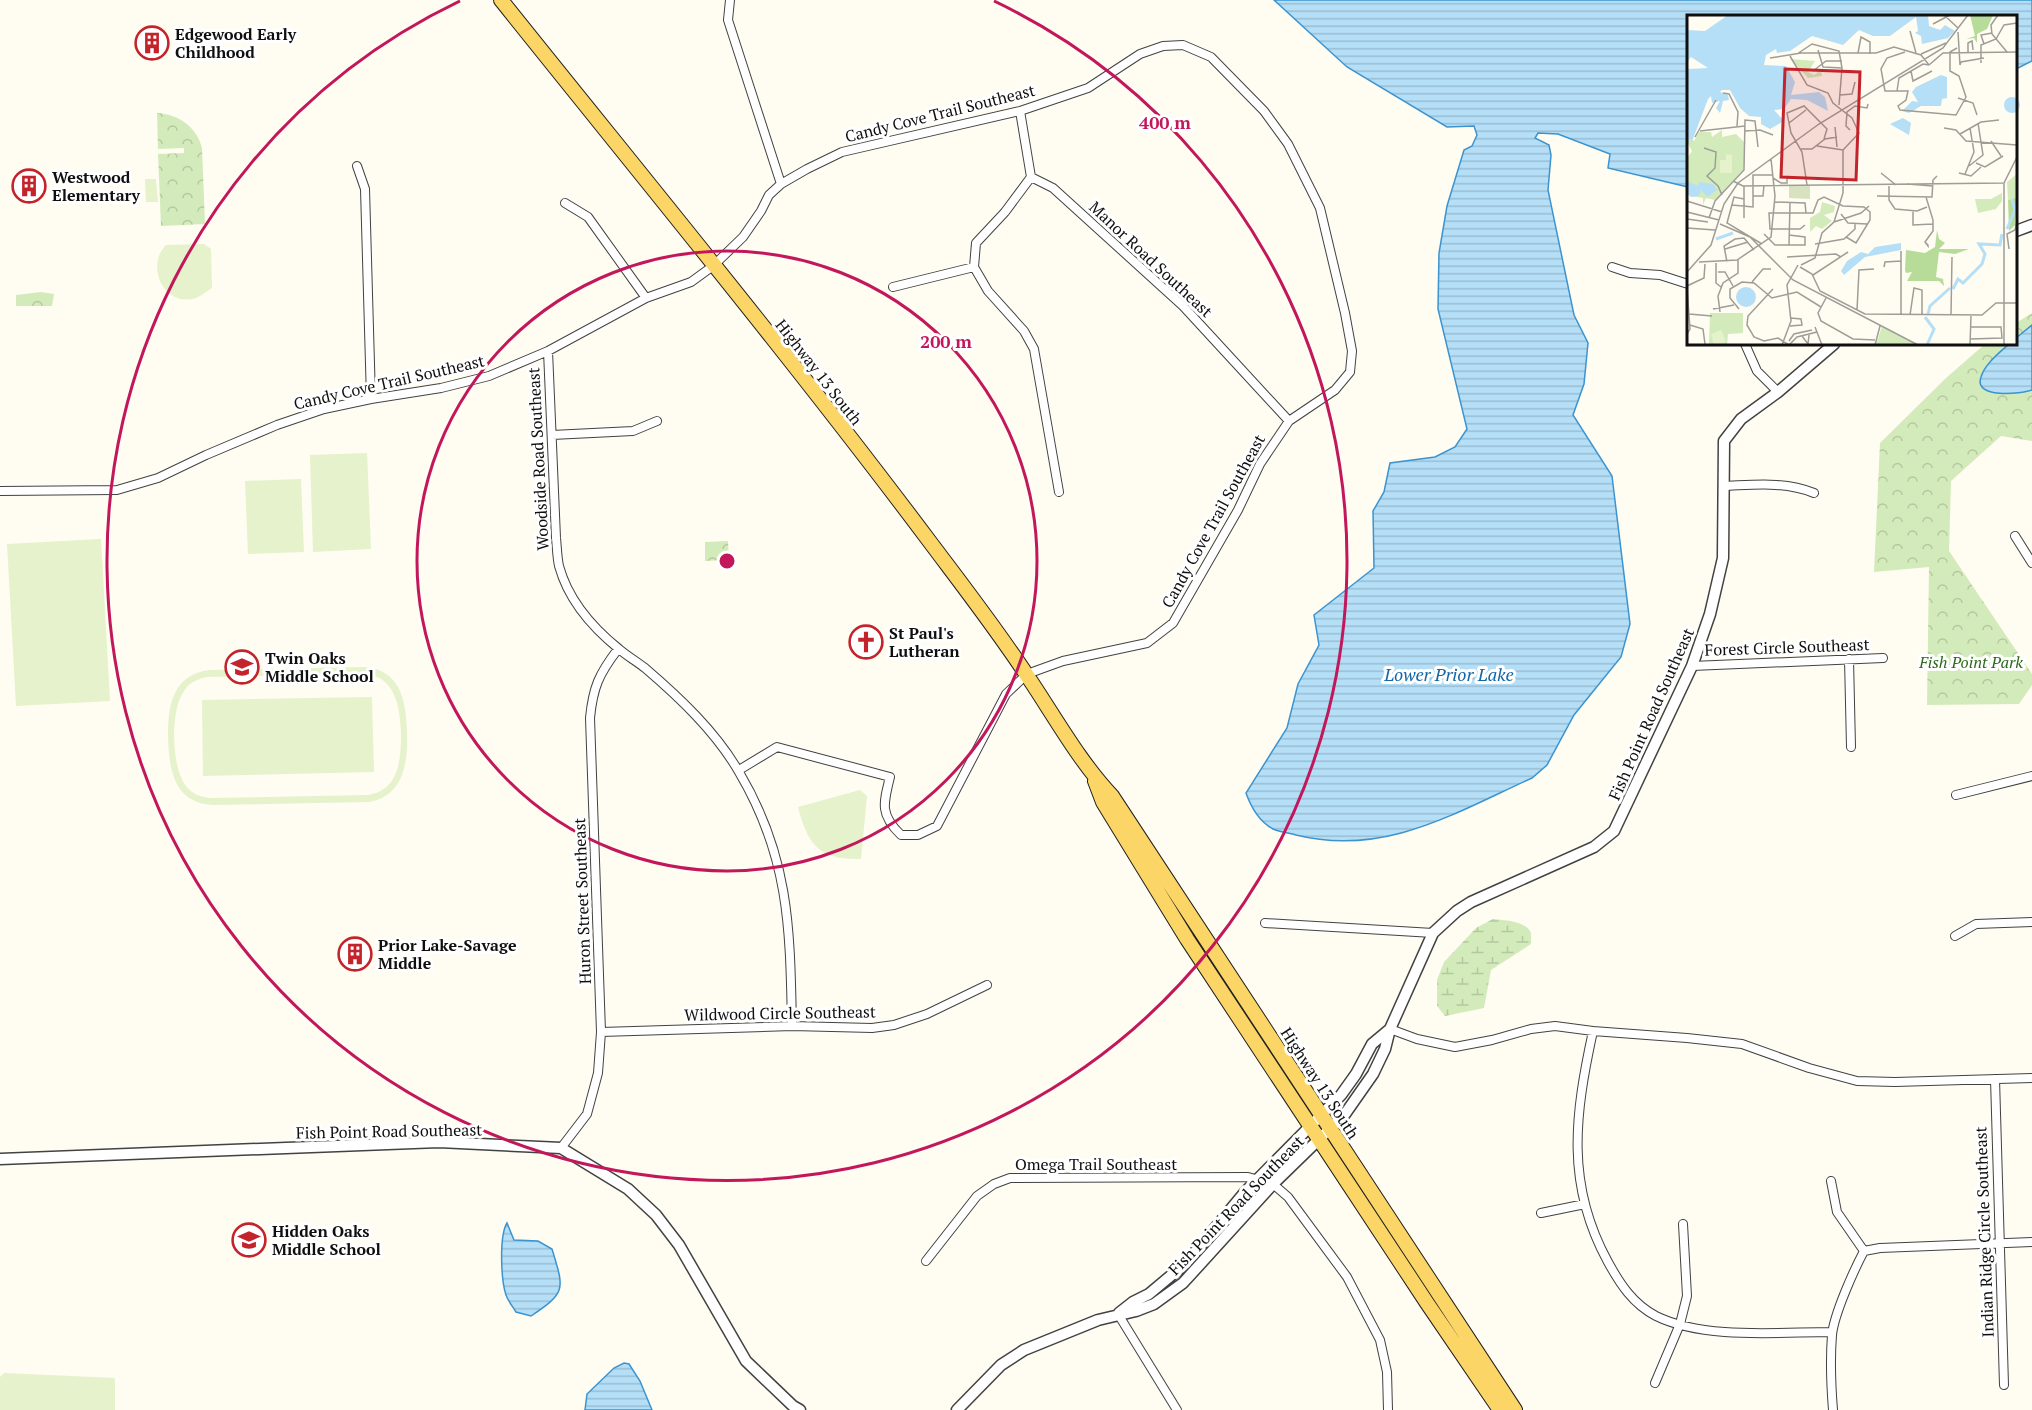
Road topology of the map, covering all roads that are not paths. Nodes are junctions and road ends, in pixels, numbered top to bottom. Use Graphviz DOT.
graph roads {
  1 [pos="501,0"];
  2 [pos="730,0"];
  3 [pos="1020,111"];
  4 [pos="357,166"];
  5 [pos="1031,177"];
  6 [pos="781,184"];
  7 [pos="566,203"];
  8 [pos="2032,225"];
  9 [pos="2017,231"];
  10 [pos="713,266"];
  11 [pos="975,267"];
  12 [pos="1612,267"];
  13 [pos="1687,283"];
  14 [pos="893,287"];
  15 [pos="646,298"];
  16 [pos="1745,345"];
  17 [pos="1833,345"];
  18 [pos="548,351"];
  19 [pos="1778,392"];
  20 [pos="371,399"];
  21 [pos="657,421"];
  22 [pos="1289,421"];
  23 [pos="552,435"];
  24 [pos="1723,486"];
  25 [pos="0,491"];
  26 [pos="1059,492"];
  27 [pos="1814,493"];
  28 [pos="2015,536"];
  29 [pos="2032,563"];
  30 [pos="618,649"];
  31 [pos="1883,658"];
  32 [pos="1849,659"];
  33 [pos="1692,666"];
  34 [pos="1027,674"];
  35 [pos="1851,747"];
  36 [pos="739,770"];
  37 [pos="2032,776"];
  38 [pos="1094,777"];
  39 [pos="1956,795"];
  40 [pos="2032,922"];
  41 [pos="1264,923"];
  42 [pos="1433,933"];
  43 [pos="1955,936"];
  44 [pos="987,985"];
  45 [pos="792,1026"];
  46 [pos="1390,1029"];
  47 [pos="1593,1031"];
  48 [pos="601,1032"];
  49 [pos="2032,1078"];
  50 [pos="1995,1079"];
  51 [pos="1321,1114"];
  52 [pos="1310,1125"];
  53 [pos="1331,1130"];
  54 [pos="1320,1140"];
  55 [pos="561,1148"];
  56 [pos="0,1159"];
  57 [pos="1266,1182"];
  58 [pos="1831,1182"];
  59 [pos="1585,1204"];
  60 [pos="1541,1212"];
  61 [pos="1683,1224"];
  62 [pos="2032,1242"];
  63 [pos="2000,1243"];
  64 [pos="1864,1251"];
  65 [pos="926,1261"];
  66 [pos="1118,1314"];
  67 [pos="1680,1324"];
  68 [pos="1832,1332"];
  69 [pos="1655,1383"];
  70 [pos="2004,1385"];
  71 [pos="795,1409"];
  72 [pos="957,1410"];
  73 [pos="1176,1410"];
  74 [pos="1388,1410"];
  75 [pos="1500,1410"];
  76 [pos="1515,1410"];
  77 [pos="1833,1410"];
  1 -- 10 [label="main road, Highway 13 South"];
  2 -- 6 [label="street"];
  3 -- 5 [label="street"];
  3 -- 6 [label="street, Candy Cove Trail Southeast"];
  3 -- 22 [label="street, Candy Cove Trail Southeast"];
  4 -- 20 [label="street"];
  5 -- 11 [label="street"];
  5 -- 22 [label="street, Manor Road Southeast"];
  6 -- 10 [label="street, Candy Cove Trail Southeast"];
  7 -- 15 [label="street"];
  8 -- 9 [label="street"];
  10 -- 15 [label="street, Candy Cove Trail Southeast"];
  10 -- 34 [label="main road, Highway 13 South"];
  11 -- 14 [label="street"];
  11 -- 26 [label="street"];
  12 -- 13 [label="street"];
  15 -- 18 [label="street, Candy Cove Trail Southeast"];
  16 -- 19 [label="street"];
  17 -- 19 [label="street, Fish Point Road Southeast"];
  18 -- 20 [label="street, Candy Cove Trail Southeast"];
  18 -- 23 [label="street, Woodside Road Southeast"];
  19 -- 24 [label="street, Fish Point Road Southeast"];
  20 -- 25 [label="street, Candy Cove Trail Southeast"];
  21 -- 23 [label="street"];
  22 -- 34 [label="street, Candy Cove Trail Southeast"];
  23 -- 30 [label="street, Woodside Road Southeast"];
  24 -- 27 [label="street"];
  24 -- 33 [label="street, Fish Point Road Southeast"];
  28 -- 29 [label="street"];
  30 -- 36 [label="street, Woodside Road Southeast"];
  30 -- 48 [label="street, Huron Street Southeast"];
  31 -- 32 [label="street, Forest Circle Southeast"];
  32 -- 33 [label="street, Forest Circle Southeast"];
  32 -- 35 [label="street"];
  33 -- 42 [label="street, Fish Point Road Southeast"];
  34 -- 36 [label="street"];
  34 -- 38 [label="main road, Highway 13 South"];
  36 -- 45 [label="street, Woodside Road Southeast"];
  37 -- 39 [label="street"];
  38 -- 51 [label="main road, Highway 13 South"];
  38 -- 52 [label="main road, Highway 13 South"];
  40 -- 43 [label="street"];
  41 -- 42 [label="street"];
  42 -- 46 [label="street, Fish Point Road Southeast"];
  44 -- 45 [label="street, Wildwood Circle Southeast"];
  45 -- 48 [label="street, Wildwood Circle Southeast"];
  46 -- 47 [label="street"];
  46 -- 51 [label="street, Fish Point Road Southeast"];
  46 -- 53 [label="street, Fish Point Road Southeast"];
  47 -- 50 [label="street"];
  47 -- 59 [label="street"];
  48 -- 55 [label="street, Huron Street Southeast"];
  49 -- 50 [label="street"];
  50 -- 63 [label="street, Indian Ridge Circle Southeast"];
  51 -- 52 [label="street, Fish Point Road Southeast"];
  51 -- 53 [label="main road, Highway 13 South"];
  52 -- 54 [label="main road, Highway 13 South"];
  52 -- 57 [label="street, Fish Point Road Southeast"];
  53 -- 54 [label="street, Fish Point Road Southeast"];
  53 -- 76 [label="main road, Highway 13 South"];
  54 -- 57 [label="street, Fish Point Road Southeast"];
  54 -- 75 [label="main road, Highway 13 South"];
  55 -- 56 [label="street, Fish Point Road Southeast"];
  55 -- 71 [label="street, Fish Point Road Southeast"];
  57 -- 65 [label="street, Omega Trail Southeast"];
  57 -- 66 [label="street, Fish Point Road Southeast"];
  57 -- 74 [label="street"];
  58 -- 64 [label="street"];
  59 -- 60 [label="street"];
  59 -- 67 [label="street"];
  61 -- 67 [label="street"];
  62 -- 63 [label="street"];
  63 -- 64 [label="street"];
  63 -- 70 [label="street, Indian Ridge Circle Southeast"];
  64 -- 68 [label="street"];
  66 -- 72 [label="street, Fish Point Road Southeast"];
  66 -- 73 [label="street"];
  67 -- 68 [label="street"];
  67 -- 69 [label="street"];
  68 -- 77 [label="street"];
}
